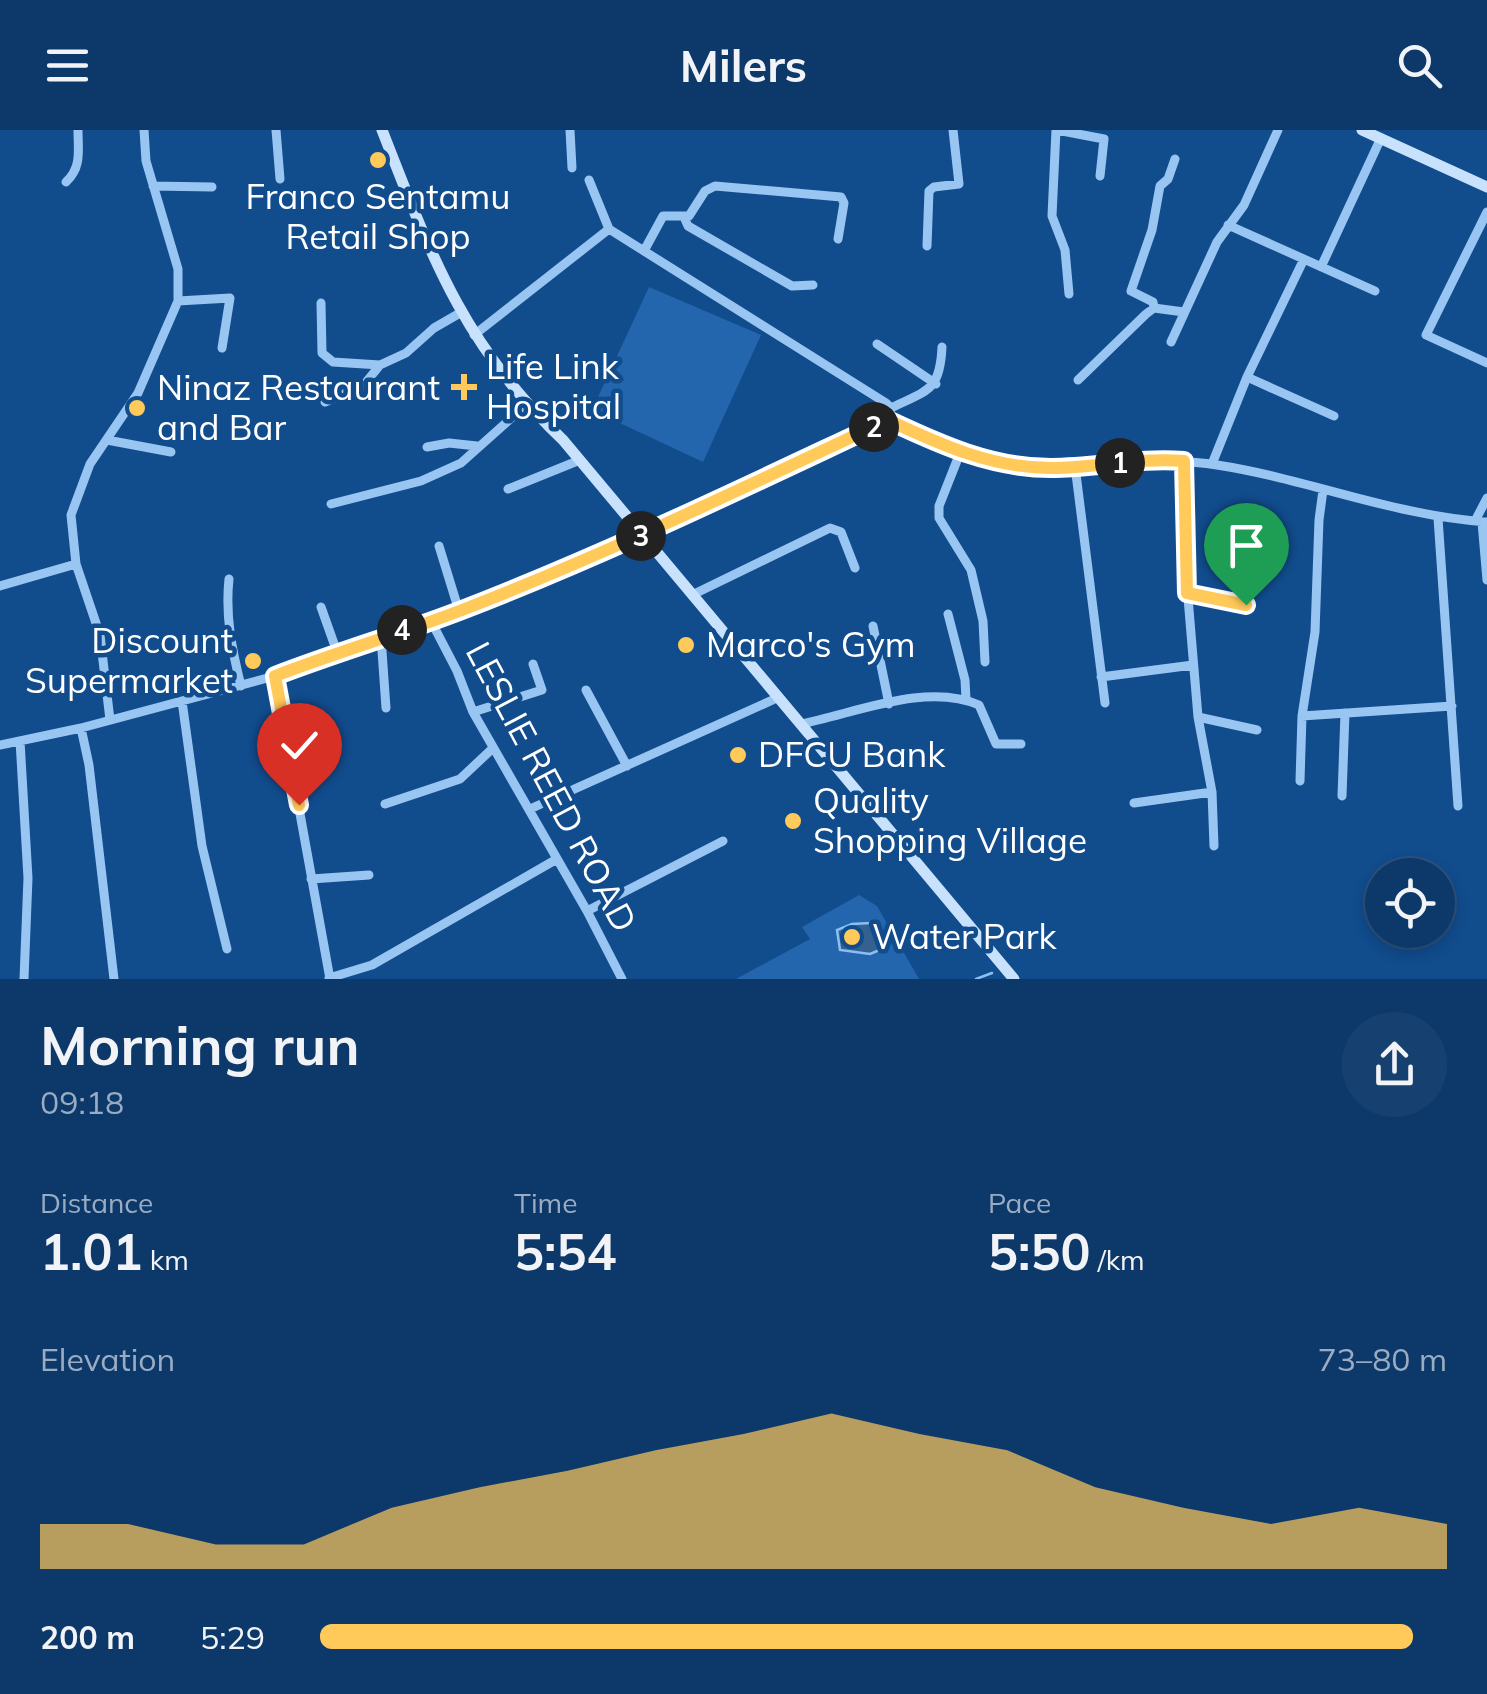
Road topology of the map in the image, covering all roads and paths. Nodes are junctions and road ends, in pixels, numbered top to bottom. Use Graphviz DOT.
graph roads {
  1 [pos="78,130"];
  2 [pos="144,130"];
  3 [pos="276,130"];
  4 [pos="382,130"];
  5 [pos="570,130"];
  6 [pos="953,130"];
  7 [pos="1057,130"];
  8 [pos="1278,130"];
  9 [pos="1362,130"];
  10 [pos="1381,138"];
  11 [pos="1175,159"];
  12 [pos="572,168"];
  13 [pos="1100,176"];
  14 [pos="280,179"];
  15 [pos="589,180"];
  16 [pos="66,182"];
  17 [pos="154,186"];
  18 [pos="1486,186"];
  19 [pos="212,188"];
  20 [pos="1487,212"];
  21 [pos="684,216"];
  22 [pos="1228,225"];
  23 [pos="609,229"];
  24 [pos="838,238"];
  25 [pos="927,246"];
  26 [pos="645,249"];
  27 [pos="1304,259"];
  28 [pos="1321,267"];
  29 [pos="813,285"];
  30 [pos="1374,291"];
  31 [pos="1069,294"];
  32 [pos="178,300"];
  33 [pos="320,304"];
  34 [pos="1154,308"];
  35 [pos="1184,312"];
  36 [pos="460,313"];
  37 [pos="474,335"];
  38 [pos="1171,342"];
  39 [pos="876,344"];
  40 [pos="942,346"];
  41 [pos="222,348"];
  42 [pos="1487,363"];
  43 [pos="380,365"];
  44 [pos="1246,377"];
  45 [pos="1078,380"];
  46 [pos="936,384"];
  47 [pos="326,402"];
  48 [pos="526,405"];
  49 [pos="891,408"];
  50 [pos="1334,416"];
  51 [pos="888,420"];
  52 [pos="107,440"];
  53 [pos="477,446"];
  54 [pos="427,447"];
  55 [pos="171,452"];
  56 [pos="960,454"];
  57 [pos="580,460"];
  58 [pos="1184,461"];
  59 [pos="1212,464"];
  60 [pos="1075,466"];
  61 [pos="508,489"];
  62 [pos="1323,490"];
  63 [pos="1487,498"];
  64 [pos="331,504"];
  65 [pos="1438,518"];
  66 [pos="1482,522"];
  67 [pos="643,535"];
  68 [pos="439,546"];
  69 [pos="76,564"];
  70 [pos="856,568"];
  71 [pos="230,579"];
  72 [pos="1487,580"];
  73 [pos="0,586"];
  74 [pos="1187,593"];
  75 [pos="692,595"];
  76 [pos="1246,605"];
  77 [pos="321,607"];
  78 [pos="459,611"];
  79 [pos="948,614"];
  80 [pos="430,620"];
  81 [pos="873,626"];
  82 [pos="381,637"];
  83 [pos="337,652"];
  84 [pos="985,662"];
  85 [pos="533,664"];
  86 [pos="1194,666"];
  87 [pos="275,676"];
  88 [pos="1101,676"];
  89 [pos="240,686"];
  90 [pos="586,690"];
  91 [pos="777,698"];
  92 [pos="966,699"];
  93 [pos="182,701"];
  94 [pos="1105,703"];
  95 [pos="889,704"];
  96 [pos="1452,706"];
  97 [pos="386,708"];
  98 [pos="473,712"];
  99 [pos="1344,713"];
  100 [pos="1302,716"];
  101 [pos="1198,717"];
  102 [pos="110,720"];
  103 [pos="801,724"];
  104 [pos="81,728"];
  105 [pos="1257,730"];
  106 [pos="20,741"];
  107 [pos="1021,744"];
  108 [pos="0,746"];
  109 [pos="493,748"];
  110 [pos="627,766"];
  111 [pos="1300,780"];
  112 [pos="1212,792"];
  113 [pos="1342,796"];
  114 [pos="1134,803"];
  115 [pos="385,804"];
  116 [pos="1458,806"];
  117 [pos="530,810"];
  118 [pos="723,841"];
  119 [pos="1214,846"];
  120 [pos="557,858"];
  121 [pos="370,875"];
  122 [pos="311,879"];
  123 [pos="587,911"];
  124 [pos="227,949"];
  125 [pos="330,978"];
  126 [pos="24,979"];
  127 [pos="114,979"];
  128 [pos="622,979"];
  129 [pos="1014,979"];
  1 -- 16 [label="street"];
  2 -- 17 [label="street"];
  3 -- 14 [label="street"];
  4 -- 36 [label="main road"];
  5 -- 12 [label="street"];
  6 -- 25 [label="street"];
  7 -- 13 [label="street"];
  7 -- 31 [label="street"];
  8 -- 22 [label="street"];
  9 -- 10 [label="main road"];
  10 -- 18 [label="main road"];
  10 -- 28 [label="street"];
  11 -- 34 [label="street"];
  15 -- 23 [label="street"];
  17 -- 19 [label="street"];
  17 -- 32 [label="street"];
  20 -- 42 [label="street"];
  21 -- 24 [label="street"];
  21 -- 26 [label="street"];
  21 -- 29 [label="street"];
  22 -- 27 [label="street"];
  22 -- 35 [label="street"];
  23 -- 26 [label="street"];
  23 -- 37 [label="street"];
  26 -- 49 [label="street"];
  27 -- 28 [label="street"];
  27 -- 44 [label="street"];
  28 -- 30 [label="street"];
  32 -- 41 [label="street"];
  32 -- 52 [label="street"];
  33 -- 43 [label="street"];
  34 -- 35 [label="street"];
  34 -- 45 [label="street"];
  35 -- 38 [label="street"];
  36 -- 37 [label="main road"];
  36 -- 43 [label="street"];
  37 -- 48 [label="main road"];
  39 -- 46 [label="street"];
  40 -- 46 [label="street"];
  43 -- 47 [label="street"];
  44 -- 50 [label="street"];
  44 -- 59 [label="street"];
  46 -- 49 [label="street"];
  48 -- 53 [label="street"];
  48 -- 57 [label="main road"];
  49 -- 51 [label="street"];
  51 -- 56 [label="street"];
  51 -- 67 [label="street"];
  52 -- 55 [label="street"];
  52 -- 69 [label="street"];
  53 -- 54 [label="street"];
  53 -- 64 [label="street"];
  56 -- 60 [label="street"];
  56 -- 84 [label="street"];
  57 -- 61 [label="street"];
  57 -- 67 [label="main road"];
  58 -- 59 [label="street"];
  58 -- 60 [label="street"];
  58 -- 74 [label="street"];
  59 -- 62 [label="street"];
  60 -- 88 [label="street"];
  62 -- 65 [label="street"];
  62 -- 100 [label="street"];
  63 -- 66 [label="street"];
  65 -- 66 [label="street"];
  65 -- 96 [label="street"];
  66 -- 72 [label="street"];
  67 -- 75 [label="main road"];
  67 -- 78 [label="street"];
  68 -- 78 [label="street"];
  69 -- 73 [label="street"];
  69 -- 102 [label="street"];
  70 -- 75 [label="street"];
  71 -- 89 [label="street"];
  74 -- 76 [label="street"];
  74 -- 86 [label="street"];
  75 -- 91 [label="main road"];
  77 -- 83 [label="street"];
  78 -- 80 [label="street"];
  79 -- 92 [label="street"];
  80 -- 82 [label="street"];
  80 -- 98 [label="street, LESLIE REED ROAD"];
  81 -- 95 [label="street"];
  82 -- 83 [label="street"];
  82 -- 97 [label="street"];
  83 -- 87 [label="street"];
  85 -- 98 [label="street"];
  86 -- 88 [label="street"];
  86 -- 101 [label="street"];
  87 -- 89 [label="street"];
  87 -- 122 [label="street"];
  88 -- 94 [label="street"];
  89 -- 93 [label="street"];
  90 -- 110 [label="street"];
  91 -- 103 [label="main road"];
  91 -- 110 [label="street"];
  92 -- 95 [label="street"];
  92 -- 107 [label="street"];
  93 -- 102 [label="street"];
  93 -- 124 [label="street"];
  95 -- 103 [label="street"];
  96 -- 99 [label="street"];
  96 -- 116 [label="street"];
  98 -- 109 [label="street, LESLIE REED ROAD"];
  99 -- 100 [label="street"];
  99 -- 113 [label="street"];
  100 -- 111 [label="street"];
  101 -- 105 [label="street"];
  101 -- 112 [label="street"];
  102 -- 104 [label="street"];
  103 -- 129 [label="main road"];
  104 -- 106 [label="street"];
  104 -- 127 [label="street"];
  106 -- 108 [label="street"];
  106 -- 126 [label="street"];
  109 -- 115 [label="street"];
  109 -- 117 [label="street, LESLIE REED ROAD"];
  110 -- 117 [label="street"];
  112 -- 114 [label="street"];
  112 -- 119 [label="street"];
  117 -- 120 [label="street, LESLIE REED ROAD"];
  118 -- 123 [label="street"];
  120 -- 123 [label="street, LESLIE REED ROAD"];
  120 -- 125 [label="street"];
  121 -- 122 [label="street"];
  122 -- 125 [label="street"];
  123 -- 128 [label="street, LESLIE REED ROAD"];
}
